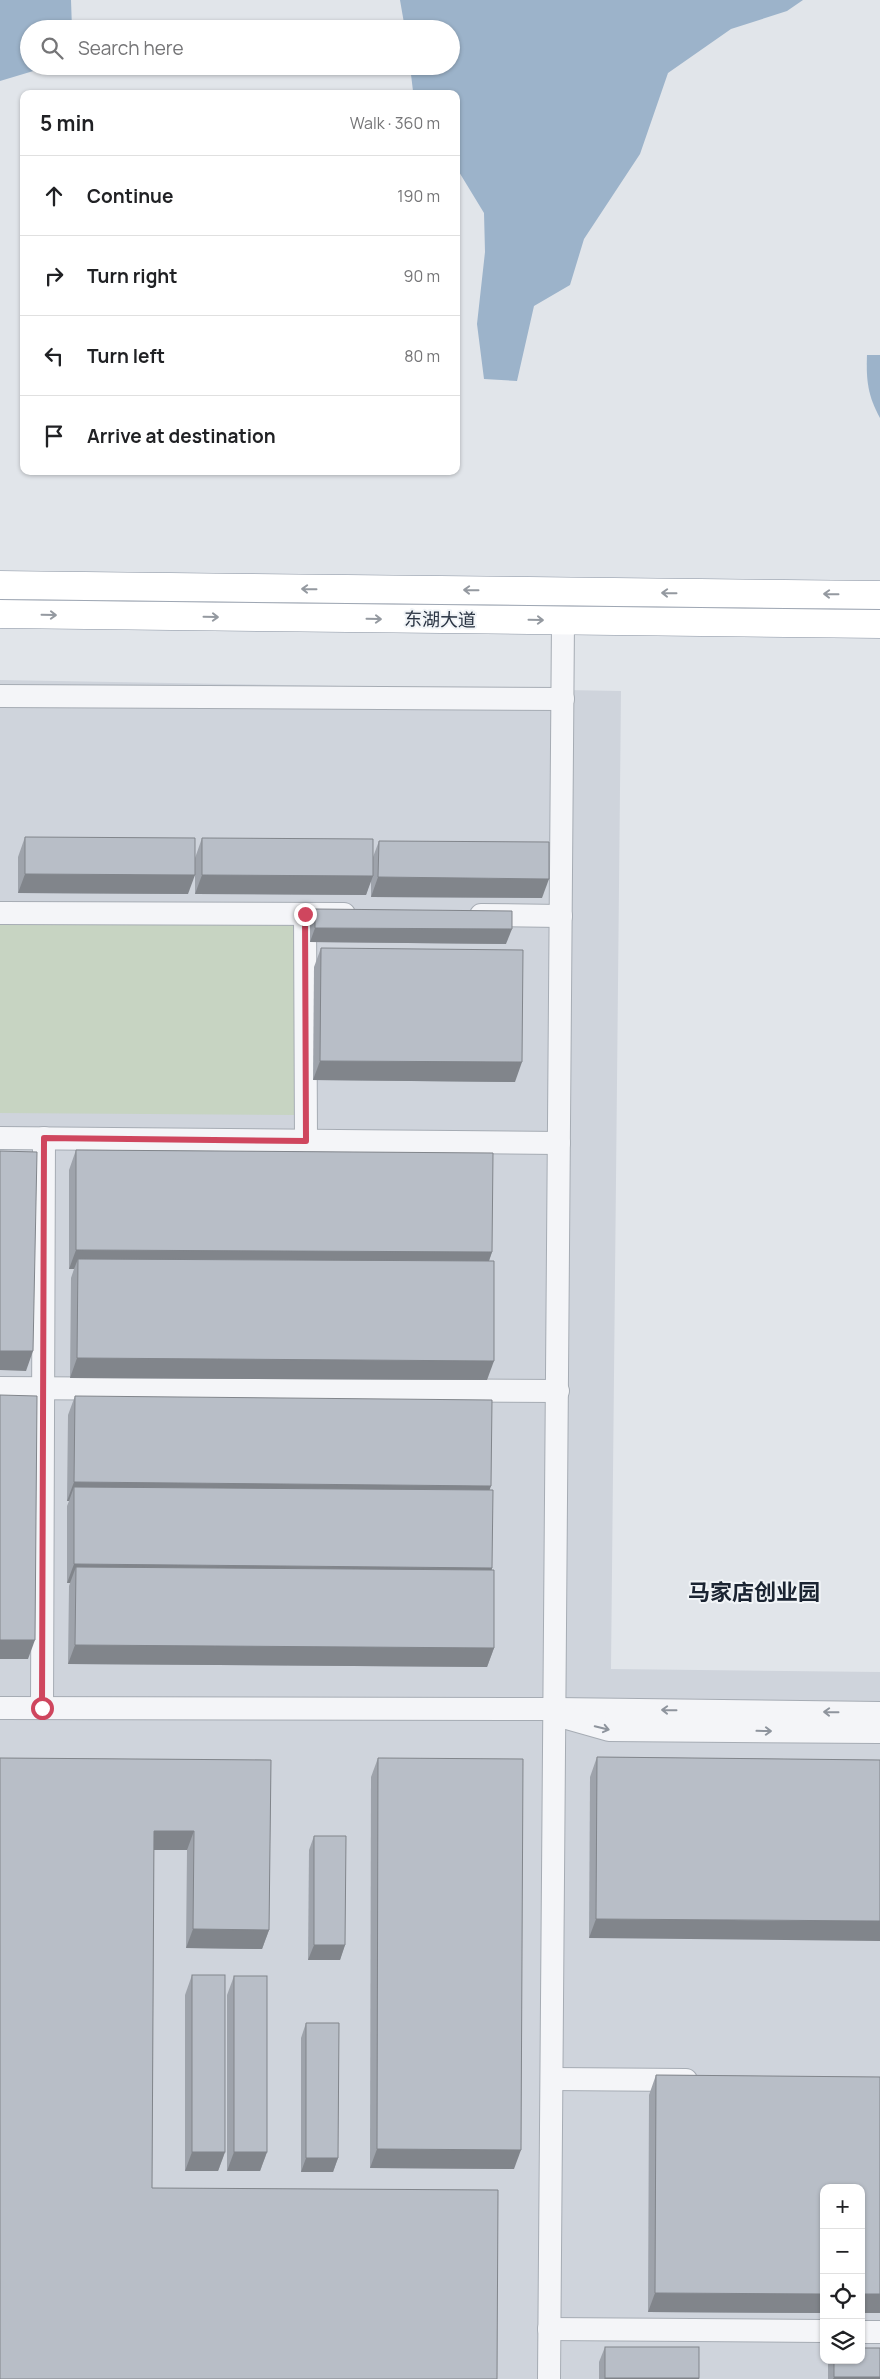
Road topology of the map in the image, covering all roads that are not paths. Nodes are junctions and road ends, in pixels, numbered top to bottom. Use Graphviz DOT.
graph roads {
  1 [pos="0,585"];
  2 [pos="880,595"];
  3 [pos="0,614"];
  4 [pos="563,621"];
  5 [pos="880,624"];
  6 [pos="0,696"];
  7 [pos="563,699"];
  8 [pos="0,913"];
  9 [pos="305,914"];
  10 [pos="364,914"];
  11 [pos="463,915"];
  12 [pos="561,916"];
  13 [pos="0,1138"];
  14 [pos="44,1138"];
  15 [pos="306,1141"];
  16 [pos="559,1143"];
  17 [pos="0,1388"];
  18 [pos="43,1388"];
  19 [pos="558,1391"];
  20 [pos="0,1708"];
  21 [pos="42,1708"];
  22 [pos="555,1712"];
  23 [pos="880,1713"];
  24 [pos="880,1732"];
  25 [pos="552,2079"];
  26 [pos="711,2080"];
  27 [pos="549,2329"];
  28 [pos="820,2331"];
  29 [pos="865,2332"];
  30 [pos="880,2332"];
  31 [pos="549,2379"];
  2 -- 1 [label="highway, 东湖大道, one-way"];
  3 -- 4 [label="highway, 东湖大道, one-way"];
  4 -- 5 [label="highway, 东湖大道"];
  4 -- 7 [label="street"];
  6 -- 7 [label="street"];
  7 -- 12 [label="street"];
  8 -- 9 [label="street"];
  9 -- 10 [label="street"];
  9 -- 15 [label="street"];
  11 -- 12 [label="street"];
  12 -- 16 [label="street"];
  13 -- 14 [label="street"];
  14 -- 15 [label="street"];
  14 -- 18 [label="street"];
  15 -- 16 [label="street"];
  16 -- 19 [label="street"];
  17 -- 18 [label="street"];
  18 -- 19 [label="street"];
  18 -- 21 [label="street"];
  19 -- 22 [label="street"];
  20 -- 21 [label="street"];
  21 -- 22 [label="street"];
  23 -- 22 [label="street, one-way"];
  22 -- 24 [label="street, one-way"];
  22 -- 25 [label="street"];
  25 -- 26 [label="street"];
  25 -- 27 [label="street"];
  27 -- 28 [label="street"];
  27 -- 31 [label="street"];
  29 -- 30 [label="street"];
}
